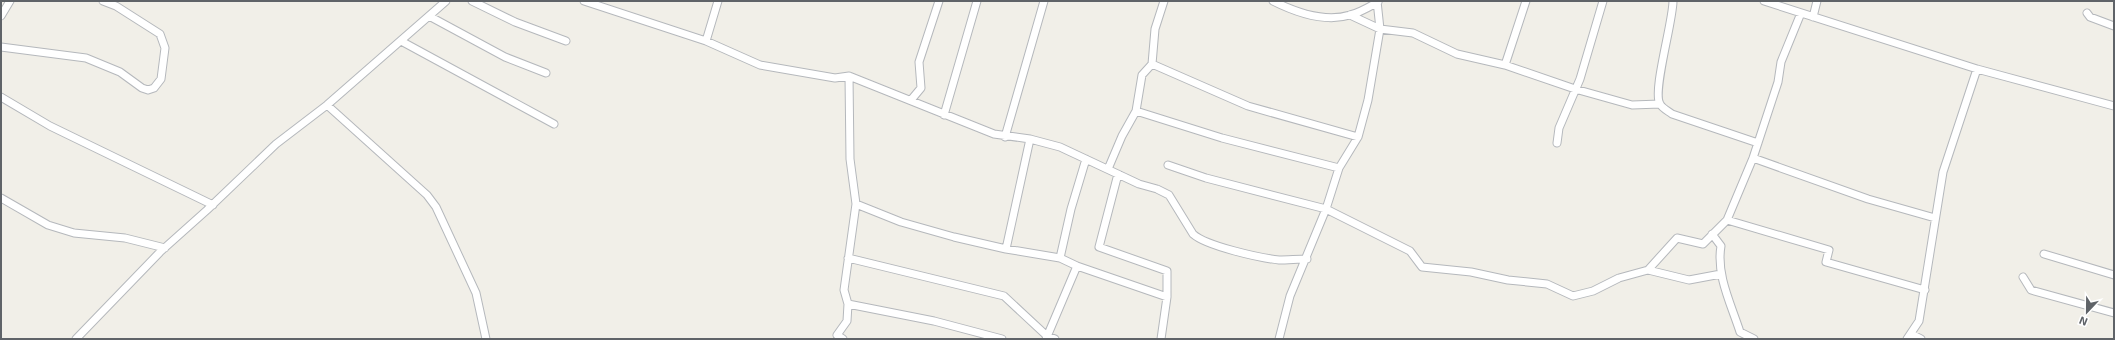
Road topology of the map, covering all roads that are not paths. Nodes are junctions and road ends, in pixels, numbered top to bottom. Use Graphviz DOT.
graph roads {
  1 [pos="10,1"];
  2 [pos="103,1"];
  3 [pos="446,1"];
  4 [pos="472,1"];
  5 [pos="584,1"];
  6 [pos="718,1"];
  7 [pos="939,1"];
  8 [pos="977,1"];
  9 [pos="1044,1"];
  10 [pos="1164,1"];
  11 [pos="1272,1"];
  12 [pos="1526,1"];
  13 [pos="1603,1"];
  14 [pos="1673,1"];
  15 [pos="1764,1"];
  16 [pos="1817,1"];
  17 [pos="1377,2"];
  18 [pos="1801,13"];
  19 [pos="2087,13"];
  20 [pos="1350,15"];
  21 [pos="1,16"];
  22 [pos="429,16"];
  23 [pos="1813,17"];
  24 [pos="2114,26"];
  25 [pos="1380,29"];
  26 [pos="706,40"];
  27 [pos="401,41"];
  28 [pos="566,42"];
  29 [pos="1,47"];
  30 [pos="1152,64"];
  31 [pos="1505,65"];
  32 [pos="1977,69"];
  33 [pos="546,73"];
  34 [pos="849,76"];
  35 [pos="1575,89"];
  36 [pos="1,97"];
  37 [pos="911,100"];
  38 [pos="1660,104"];
  39 [pos="327,105"];
  40 [pos="2114,106"];
  41 [pos="1136,111"];
  42 [pos="944,115"];
  43 [pos="554,124"];
  44 [pos="1005,137"];
  45 [pos="1358,137"];
  46 [pos="1030,139"];
  47 [pos="1557,143"];
  48 [pos="1758,143"];
  49 [pos="1753,158"];
  50 [pos="1086,159"];
  51 [pos="1168,165"];
  52 [pos="1339,168"];
  53 [pos="1108,169"];
  54 [pos="1118,174"];
  55 [pos="1,198"];
  56 [pos="856,204"];
  57 [pos="213,205"];
  58 [pos="1326,209"];
  59 [pos="1935,218"];
  60 [pos="1727,220"];
  61 [pos="1712,234"];
  62 [pos="165,248"];
  63 [pos="1006,249"];
  64 [pos="2044,254"];
  65 [pos="848,258"];
  66 [pos="1060,258"];
  67 [pos="1307,259"];
  68 [pos="1077,266"];
  69 [pos="1648,270"];
  70 [pos="1721,274"];
  71 [pos="2114,275"];
  72 [pos="2023,277"];
  73 [pos="1925,290"];
  74 [pos="1168,297"];
  75 [pos="848,304"];
  76 [pos="2114,313"];
  77 [pos="1909,336"];
  78 [pos="1046,338"];
  79 [pos="76,339"];
  80 [pos="486,339"];
  81 [pos="844,339"];
  82 [pos="1002,339"];
  83 [pos="1055,339"];
  84 [pos="1161,339"];
  85 [pos="1279,339"];
  86 [pos="1754,339"];
  87 [pos="1921,339"];
  1 -- 21 [label="street"];
  2 -- 29 [label="street"];
  3 -- 22 [label="street"];
  4 -- 28 [label="street"];
  5 -- 26 [label="street"];
  6 -- 26 [label="street"];
  7 -- 37 [label="street"];
  8 -- 42 [label="street"];
  9 -- 44 [label="street"];
  10 -- 30 [label="street"];
  11 -- 20 [label="street"];
  12 -- 31 [label="street"];
  13 -- 35 [label="street"];
  14 -- 38 [label="street"];
  15 -- 18 [label="street"];
  16 -- 23 [label="street"];
  17 -- 20 [label="street"];
  17 -- 25 [label="street"];
  18 -- 23 [label="street"];
  18 -- 48 [label="street"];
  19 -- 24 [label="street"];
  20 -- 25 [label="street"];
  22 -- 27 [label="street"];
  22 -- 33 [label="street"];
  23 -- 32 [label="street"];
  25 -- 31 [label="street"];
  25 -- 45 [label="street"];
  26 -- 34 [label="street"];
  27 -- 39 [label="street"];
  27 -- 43 [label="street"];
  30 -- 41 [label="street"];
  30 -- 45 [label="street"];
  31 -- 35 [label="street"];
  32 -- 40 [label="street"];
  32 -- 59 [label="street"];
  34 -- 37 [label="street"];
  34 -- 56 [label="street"];
  35 -- 38 [label="street"];
  35 -- 47 [label="street"];
  36 -- 57 [label="street"];
  37 -- 42 [label="street"];
  38 -- 48 [label="street"];
  39 -- 57 [label="street"];
  39 -- 80 [label="street"];
  41 -- 52 [label="street"];
  41 -- 53 [label="street"];
  42 -- 44 [label="street"];
  44 -- 46 [label="street"];
  45 -- 52 [label="street"];
  46 -- 50 [label="street"];
  46 -- 63 [label="street"];
  48 -- 49 [label="street"];
  49 -- 59 [label="street"];
  49 -- 60 [label="street"];
  50 -- 53 [label="street"];
  50 -- 66 [label="street"];
  51 -- 58 [label="street"];
  52 -- 58 [label="street"];
  53 -- 54 [label="street"];
  54 -- 67 [label="street"];
  54 -- 74 [label="street"];
  55 -- 62 [label="street"];
  56 -- 63 [label="street"];
  56 -- 65 [label="street"];
  57 -- 62 [label="street"];
  58 -- 67 [label="street"];
  58 -- 69 [label="street"];
  59 -- 73 [label="street"];
  60 -- 61 [label="street"];
  60 -- 73 [label="street"];
  61 -- 69 [label="street"];
  61 -- 70 [label="street"];
  62 -- 79 [label="street"];
  63 -- 66 [label="street"];
  64 -- 71 [label="street"];
  65 -- 75 [label="street"];
  65 -- 78 [label="street"];
  66 -- 68 [label="street"];
  67 -- 85 [label="street"];
  68 -- 74 [label="street"];
  68 -- 78 [label="street"];
  69 -- 70 [label="street"];
  70 -- 86 [label="street"];
  72 -- 76 [label="street"];
  73 -- 77 [label="street"];
  74 -- 84 [label="street"];
  75 -- 81 [label="street"];
  75 -- 82 [label="street"];
  77 -- 87 [label="street"];
  78 -- 83 [label="street"];
}
